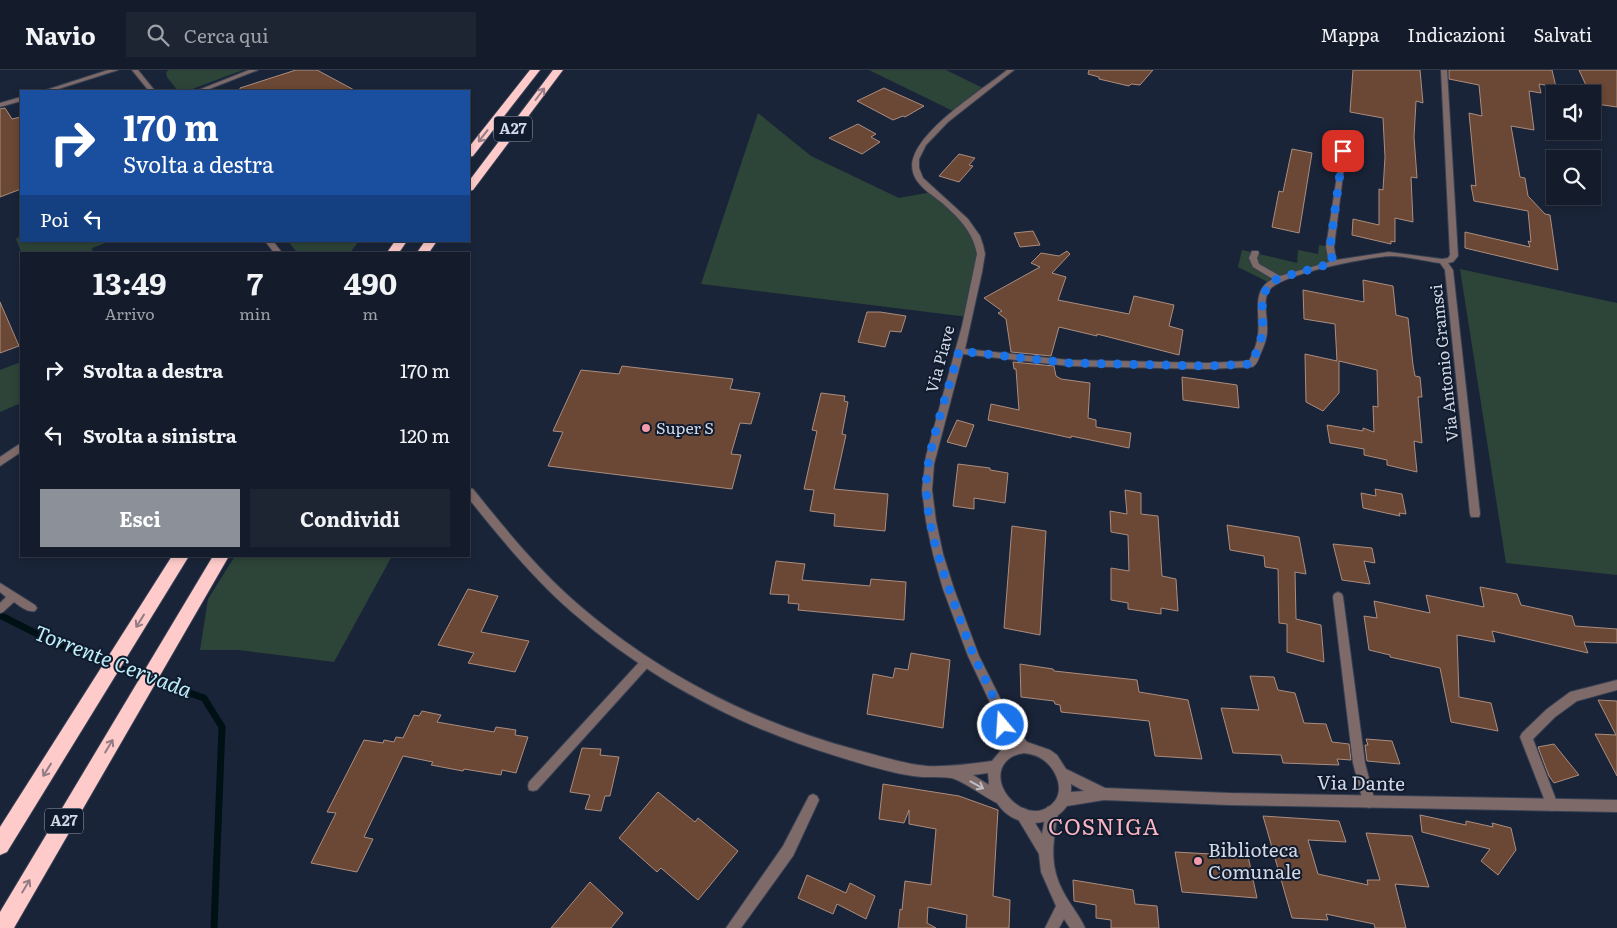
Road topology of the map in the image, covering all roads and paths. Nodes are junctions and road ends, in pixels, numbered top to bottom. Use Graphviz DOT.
graph roads {
  1 [pos="115,70"];
  2 [pos="135,70"];
  3 [pos="255,70"];
  4 [pos="535,70"];
  5 [pos="558,70"];
  6 [pos="1011,70"];
  7 [pos="1444,70"];
  8 [pos="49,90"];
  9 [pos="151,90"];
  10 [pos="202,90"];
  11 [pos="20,99"];
  12 [pos="0,105"];
  13 [pos="1343,151"];
  14 [pos="470,153"];
  15 [pos="470,187"];
  16 [pos="270,242"];
  17 [pos="277,252"];
  18 [pos="1255,253"];
  19 [pos="1442,261"];
  20 [pos="1333,263"];
  21 [pos="1279,278"];
  22 [pos="959,351"];
  23 [pos="20,448"];
  24 [pos="0,462"];
  25 [pos="470,493"];
  26 [pos="1475,514"];
  27 [pos="180,557"];
  28 [pos="220,557"];
  29 [pos="0,586"];
  30 [pos="12,597"];
  31 [pos="1338,597"];
  32 [pos="1,608"];
  33 [pos="32,608"];
  34 [pos="646,662"];
  35 [pos="1617,685"];
  36 [pos="1000,711"];
  37 [pos="1024,748"];
  38 [pos="1008,751"];
  39 [pos="996,766"];
  40 [pos="954,772"];
  41 [pos="1063,774"];
  42 [pos="533,786"];
  43 [pos="1104,794"];
  44 [pos="1000,797"];
  45 [pos="813,800"];
  46 [pos="1063,800"];
  47 [pos="1368,802"];
  48 [pos="1552,806"];
  49 [pos="1617,806"];
  50 [pos="1052,812"];
  51 [pos="1020,814"];
  52 [pos="0,845"];
  53 [pos="1046,852"];
  54 [pos="1063,906"];
  55 [pos="2,928"];
  56 [pos="733,928"];
  57 [pos="1052,928"];
  58 [pos="1078,928"];
  1 -- 8 [label="street"];
  2 -- 9 [label="street"];
  3 -- 10 [label="street"];
  4 -- 14 [label="highway, A27, one-way"];
  15 -- 5 [label="highway, A27, one-way"];
  6 -- 22 [label="street, Via Piave"];
  7 -- 19 [label="street, Via Antonio Gramsci"];
  11 -- 12 [label="street"];
  13 -- 20 [label="street"];
  16 -- 17 [label="street"];
  18 -- 21 [label="street"];
  19 -- 20 [label="street"];
  19 -- 26 [label="street, Via Antonio Gramsci"];
  20 -- 21 [label="street"];
  21 -- 22 [label="street"];
  22 -- 36 [label="street, Via Piave"];
  23 -- 24 [label="street"];
  25 -- 34 [label="street"];
  27 -- 52 [label="highway, A27, one-way"];
  55 -- 28 [label="highway, A27, one-way"];
  29 -- 30 [label="lane"];
  30 -- 32 [label="lane"];
  30 -- 33 [label="lane"];
  31 -- 47 [label="street"];
  34 -- 40 [label="street"];
  34 -- 42 [label="lane"];
  35 -- 48 [label="street"];
  36 -- 37 [label="street, Via Piave"];
  36 -- 38 [label="street, Via Piave"];
  37 -- 38 [label="street"];
  37 -- 41 [label="street"];
  38 -- 39 [label="street"];
  39 -- 40 [label="street"];
  39 -- 44 [label="street"];
  40 -- 44 [label="street, one-way"];
  41 -- 43 [label="street, Via Dante"];
  41 -- 46 [label="street"];
  43 -- 46 [label="street, Via Dante"];
  43 -- 47 [label="street, Via Dante"];
  44 -- 51 [label="street"];
  45 -- 56 [label="street"];
  46 -- 50 [label="street"];
  47 -- 48 [label="street, Via Dante"];
  48 -- 49 [label="street, Via Dante"];
  50 -- 51 [label="street"];
  50 -- 53 [label="street"];
  51 -- 53 [label="street"];
  53 -- 54 [label="street"];
  54 -- 57 [label="street"];
  54 -- 58 [label="street"];
}
